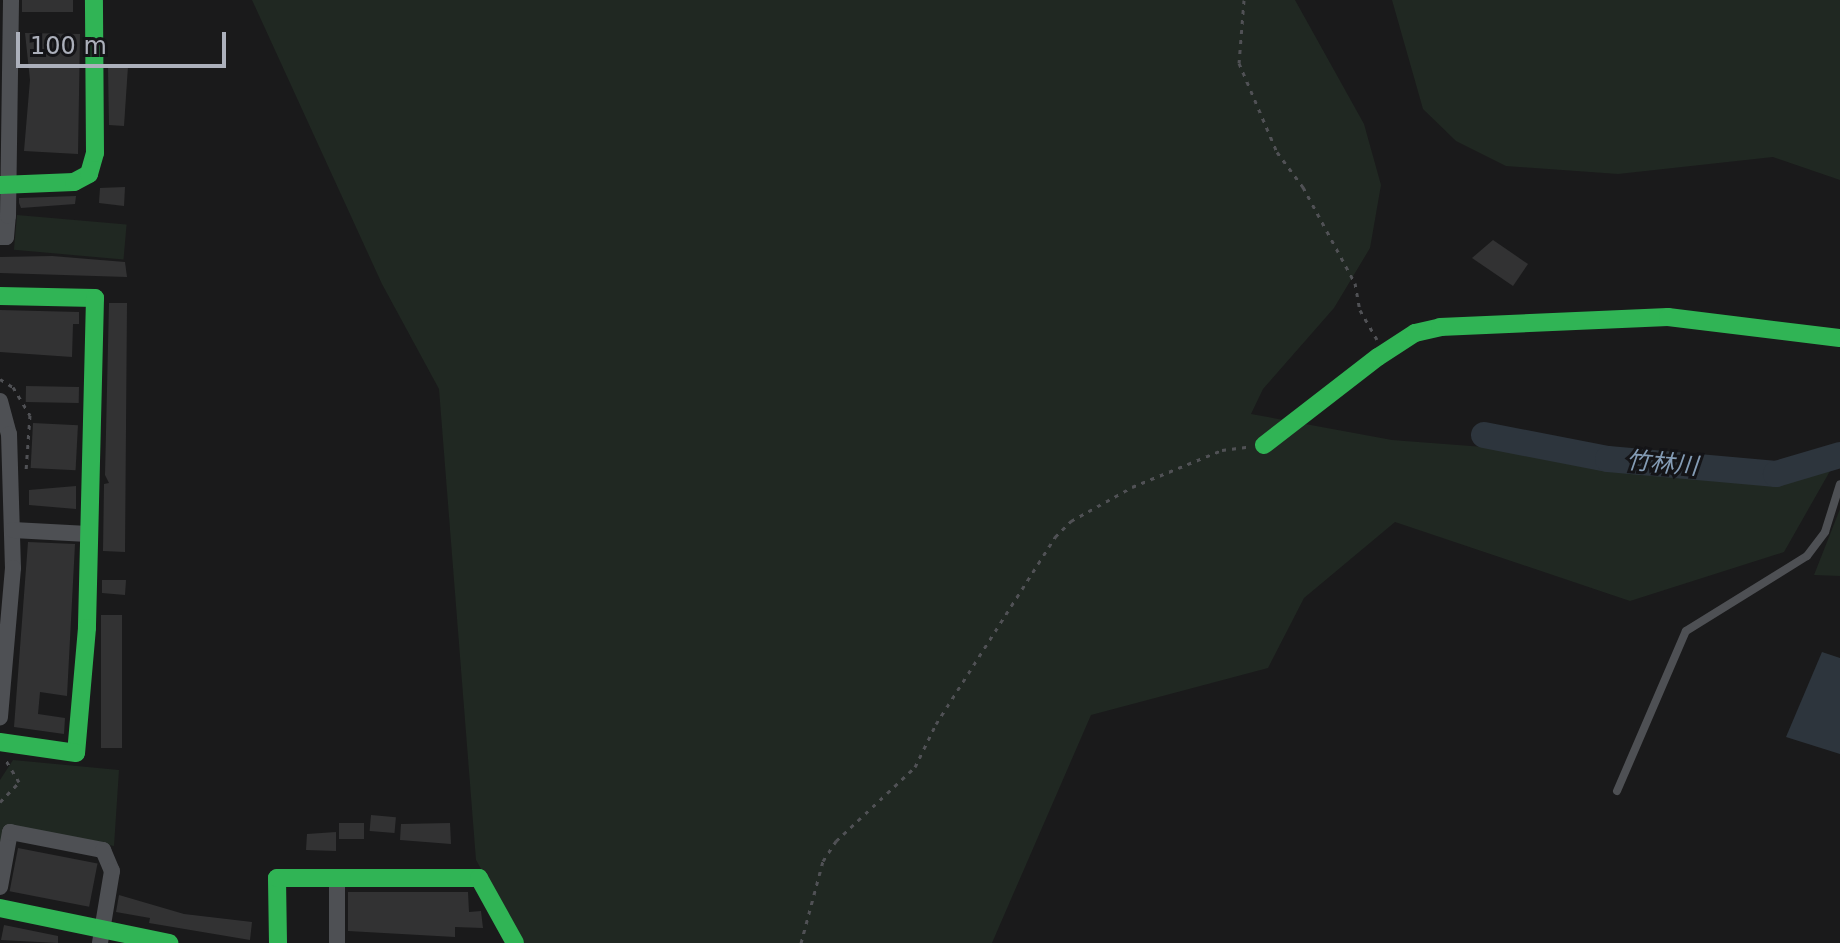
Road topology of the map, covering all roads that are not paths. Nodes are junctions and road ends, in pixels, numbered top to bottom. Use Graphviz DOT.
graph roads {
  1 [pos="11,0"];
  2 [pos="94,0"];
  3 [pos="6,93"];
  4 [pos="4,185"];
  5 [pos="0,237"];
  6 [pos="0,296"];
  7 [pos="1840,339"];
  8 [pos="0,401"];
  9 [pos="1264,445"];
  10 [pos="1840,484"];
  11 [pos="5,488"];
  12 [pos="13,530"];
  13 [pos="88,534"];
  14 [pos="6,576"];
  15 [pos="2,654"];
  16 [pos="0,717"];
  17 [pos="0,742"];
  18 [pos="1617,791"];
  19 [pos="337,878"];
  20 [pos="0,887"];
  21 [pos="0,908"];
  22 [pos="99,936"];
  23 [pos="169,943"];
  24 [pos="278,943"];
  25 [pos="337,943"];
  26 [pos="515,943"];
  1 -- 3 [label="street"];
  2 -- 4 [label="street"];
  3 -- 4 [label="street"];
  4 -- 5 [label="street"];
  6 -- 13 [label="street"];
  7 -- 9 [label="street"];
  8 -- 11 [label="street"];
  10 -- 18 [label="lane"];
  11 -- 12 [label="street"];
  12 -- 13 [label="street"];
  12 -- 14 [label="street"];
  13 -- 17 [label="street"];
  14 -- 15 [label="street"];
  15 -- 16 [label="street"];
  19 -- 24 [label="street"];
  19 -- 25 [label="street"];
  19 -- 26 [label="street"];
  20 -- 22 [label="street"];
  21 -- 22 [label="street"];
  22 -- 23 [label="street"];
}
